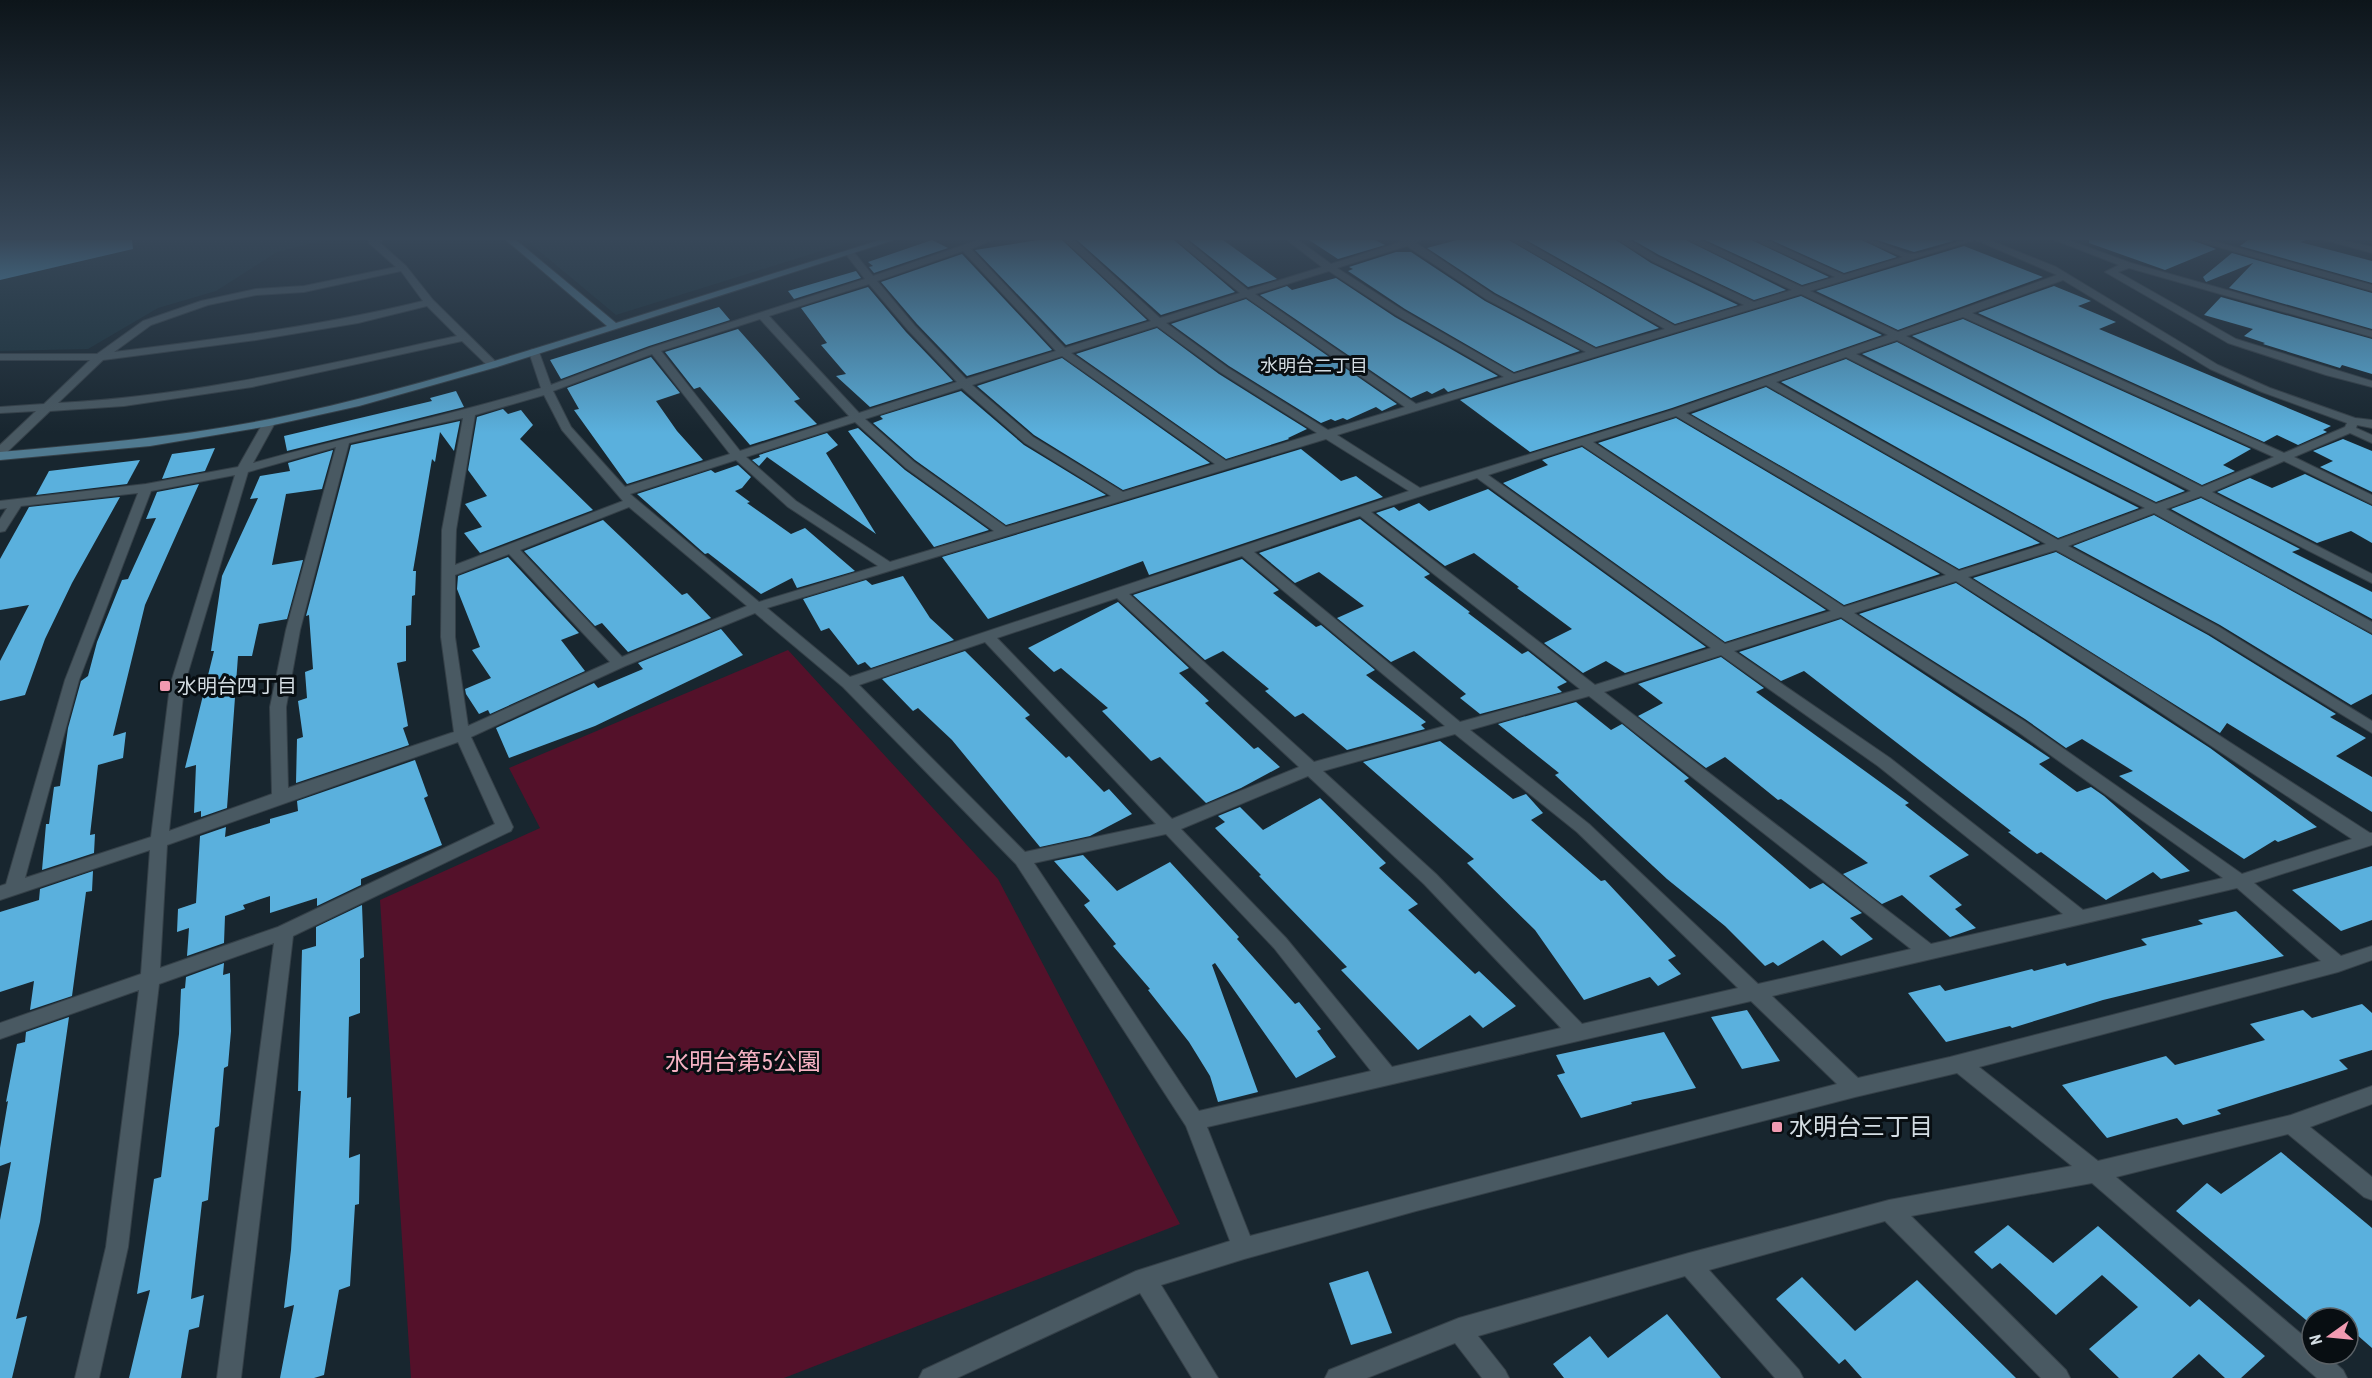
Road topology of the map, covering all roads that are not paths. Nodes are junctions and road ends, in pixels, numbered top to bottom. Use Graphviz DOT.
graph roads {
  1 [pos="200,304"];
  2 [pos="420,304"];
  3 [pos="431,304"];
  4 [pos="588,304"];
  5 [pos="687,304"];
  6 [pos="798,304"];
  7 [pos="891,304"];
  8 [pos="1019,304"];
  9 [pos="1139,304"];
  10 [pos="1214,304"];
  11 [pos="1261,304"];
  12 [pos="1386,304"];
  13 [pos="1504,304"];
  14 [pos="1631,304"];
  15 [pos="1751,304"];
  16 [pos="1761,304"];
  17 [pos="1832,304"];
  18 [pos="1987,304"];
  19 [pos="2111,304"];
  20 [pos="2167,304"];
  21 [pos="2267,304"];
  22 [pos="1755,306"];
  23 [pos="1963,313"];
  24 [pos="763,316"];
  25 [pos="1158,322"];
  26 [pos="615,327"];
  27 [pos="1673,328"];
  28 [pos="2372,334"];
  29 [pos="1896,335"];
  30 [pos="465,337"];
  31 [pos="654,350"];
  32 [pos="1063,351"];
  33 [pos="534,352"];
  34 [pos="1595,353"];
  35 [pos="1846,353"];
  36 [pos="0,357"];
  37 [pos="100,357"];
  38 [pos="493,365"];
  39 [pos="1513,378"];
  40 [pos="1765,380"];
  41 [pos="965,384"];
  42 [pos="2372,384"];
  43 [pos="547,390"];
  44 [pos="48,408"];
  45 [pos="1414,408"];
  46 [pos="0,410"];
  47 [pos="1677,412"];
  48 [pos="470,413"];
  49 [pos="856,417"];
  50 [pos="269,423"];
  51 [pos="2372,424"];
  52 [pos="2351,425"];
  53 [pos="1328,435"];
  54 [pos="2372,439"];
  55 [pos="344,441"];
  56 [pos="1584,441"];
  57 [pos="0,454"];
  58 [pos="736,454"];
  59 [pos="2284,457"];
  60 [pos="1225,466"];
  61 [pos="243,470"];
  62 [pos="1479,474"];
  63 [pos="146,488"];
  64 [pos="2203,491"];
  65 [pos="1419,492"];
  66 [pos="627,497"];
  67 [pos="1122,497"];
  68 [pos="2372,500"];
  69 [pos="17,503"];
  70 [pos="0,505"];
  71 [pos="2156,509"];
  72 [pos="1363,512"];
  73 [pos="0,528"];
  74 [pos="1003,531"];
  75 [pos="2057,545"];
  76 [pos="513,550"];
  77 [pos="1245,551"];
  78 [pos="888,567"];
  79 [pos="448,573"];
  80 [pos="1957,576"];
  81 [pos="2372,579"];
  82 [pos="1120,592"];
  83 [pos="757,607"];
  84 [pos="1844,613"];
  85 [pos="2372,628"];
  86 [pos="987,636"];
  87 [pos="1723,650"];
  88 [pos="620,663"];
  89 [pos="848,683"];
  90 [pos="1594,690"];
  91 [pos="1457,728"];
  92 [pos="2372,728"];
  93 [pos="462,735"];
  94 [pos="1310,769"];
  95 [pos="280,796"];
  96 [pos="1169,827"];
  97 [pos="2370,839"];
  98 [pos="159,841"];
  99 [pos="1022,859"];
  100 [pos="2240,881"];
  101 [pos="6,891"];
  102 [pos="2080,918"];
  103 [pos="284,932"];
  104 [pos="1929,953"];
  105 [pos="2372,953"];
  106 [pos="2338,964"];
  107 [pos="150,977"];
  108 [pos="1755,993"];
  109 [pos="0,1031"];
  110 [pos="1578,1033"];
  111 [pos="1959,1064"];
  112 [pos="1387,1076"];
  113 [pos="1855,1089"];
  114 [pos="2372,1095"];
  115 [pos="1194,1121"];
  116 [pos="2291,1124"];
  117 [pos="2095,1172"];
  118 [pos="2372,1190"];
  119 [pos="1889,1210"];
  120 [pos="1244,1248"];
  121 [pos="1689,1264"];
  122 [pos="1144,1279"];
  123 [pos="1460,1330"];
  124 [pos="87,1378"];
  125 [pos="230,1378"];
  126 [pos="931,1378"];
  127 [pos="1206,1378"];
  128 [pos="1337,1378"];
  129 [pos="1497,1378"];
  130 [pos="1791,1378"];
  131 [pos="2058,1378"];
  132 [pos="2336,1378"];
  1 -- 37 [label="street"];
  2 -- 37 [label="street"];
  3 -- 30 [label="street"];
  4 -- 26 [label="street"];
  5 -- 26 [label="street"];
  6 -- 24 [label="street"];
  7 -- 41 [label="street"];
  8 -- 32 [label="street"];
  9 -- 25 [label="street"];
  10 -- 25 [label="street"];
  11 -- 45 [label="street"];
  12 -- 39 [label="street"];
  13 -- 34 [label="street"];
  14 -- 27 [label="street"];
  15 -- 22 [label="street"];
  16 -- 22 [label="street"];
  17 -- 29 [label="street"];
  18 -- 23 [label="street"];
  19 -- 52 [label="street"];
  20 -- 42 [label="street"];
  21 -- 28 [label="street"];
  22 -- 27 [label="street"];
  23 -- 29 [label="street"];
  23 -- 59 [label="street"];
  24 -- 31 [label="street"];
  24 -- 49 [label="street"];
  25 -- 32 [label="street"];
  25 -- 53 [label="street"];
  26 -- 33 [label="street"];
  27 -- 34 [label="street"];
  29 -- 35 [label="street"];
  29 -- 64 [label="street"];
  30 -- 38 [label="street"];
  30 -- 44 [label="street"];
  31 -- 43 [label="street"];
  31 -- 58 [label="street"];
  32 -- 41 [label="street"];
  32 -- 60 [label="street"];
  33 -- 38 [label="street"];
  33 -- 43 [label="street"];
  34 -- 39 [label="street"];
  35 -- 40 [label="street"];
  35 -- 71 [label="street"];
  36 -- 37 [label="street"];
  37 -- 44 [label="street"];
  38 -- 50 [label="street"];
  39 -- 45 [label="street"];
  40 -- 47 [label="street"];
  40 -- 75 [label="street"];
  41 -- 49 [label="street"];
  41 -- 67 [label="street"];
  43 -- 48 [label="street"];
  43 -- 66 [label="street"];
  44 -- 46 [label="street"];
  44 -- 57 [label="street"];
  45 -- 53 [label="street"];
  47 -- 56 [label="street"];
  47 -- 80 [label="street"];
  48 -- 55 [label="street"];
  48 -- 79 [label="street"];
  49 -- 58 [label="street"];
  49 -- 74 [label="street"];
  50 -- 57 [label="street"];
  50 -- 61 [label="street"];
  51 -- 52 [label="street"];
  52 -- 54 [label="street"];
  52 -- 59 [label="street"];
  53 -- 60 [label="street"];
  53 -- 65 [label="street"];
  55 -- 61 [label="street"];
  55 -- 95 [label="street"];
  56 -- 62 [label="street"];
  56 -- 84 [label="street"];
  58 -- 66 [label="street"];
  58 -- 78 [label="street"];
  59 -- 64 [label="street"];
  59 -- 68 [label="street"];
  60 -- 67 [label="street"];
  61 -- 63 [label="street"];
  61 -- 98 [label="street"];
  62 -- 65 [label="street"];
  62 -- 87 [label="street"];
  63 -- 69 [label="street"];
  63 -- 101 [label="street"];
  64 -- 71 [label="street"];
  64 -- 81 [label="street"];
  65 -- 72 [label="street"];
  66 -- 76 [label="street"];
  66 -- 83 [label="street"];
  67 -- 74 [label="street"];
  69 -- 70 [label="street"];
  69 -- 73 [label="street"];
  71 -- 75 [label="street"];
  71 -- 85 [label="street"];
  72 -- 77 [label="street"];
  72 -- 90 [label="street"];
  74 -- 78 [label="street"];
  75 -- 80 [label="street"];
  75 -- 92 [label="street"];
  76 -- 79 [label="street"];
  76 -- 88 [label="street"];
  77 -- 82 [label="street"];
  77 -- 91 [label="street"];
  78 -- 83 [label="street"];
  79 -- 93 [label="street"];
  80 -- 84 [label="street"];
  80 -- 97 [label="street"];
  82 -- 86 [label="street"];
  82 -- 94 [label="street"];
  83 -- 88 [label="street"];
  83 -- 89 [label="street"];
  84 -- 87 [label="street"];
  84 -- 100 [label="street"];
  86 -- 89 [label="street"];
  86 -- 96 [label="street"];
  87 -- 90 [label="street"];
  87 -- 102 [label="street"];
  88 -- 93 [label="street"];
  89 -- 99 [label="street"];
  90 -- 91 [label="street"];
  90 -- 104 [label="street"];
  91 -- 94 [label="street"];
  91 -- 108 [label="street"];
  93 -- 95 [label="street"];
  93 -- 103 [label="street"];
  94 -- 96 [label="street"];
  94 -- 110 [label="street"];
  95 -- 98 [label="street"];
  96 -- 99 [label="street"];
  96 -- 112 [label="street"];
  97 -- 100 [label="street"];
  98 -- 101 [label="street"];
  98 -- 107 [label="street"];
  99 -- 115 [label="street"];
  100 -- 102 [label="street"];
  100 -- 106 [label="street"];
  102 -- 104 [label="street"];
  103 -- 107 [label="street"];
  103 -- 125 [label="street"];
  104 -- 108 [label="street"];
  105 -- 106 [label="street"];
  106 -- 111 [label="street"];
  107 -- 109 [label="street"];
  107 -- 124 [label="street"];
  108 -- 110 [label="street"];
  108 -- 113 [label="street"];
  110 -- 112 [label="street"];
  111 -- 113 [label="street"];
  111 -- 117 [label="street"];
  112 -- 115 [label="street"];
  113 -- 120 [label="street"];
  114 -- 116 [label="street"];
  115 -- 120 [label="street"];
  116 -- 117 [label="street"];
  116 -- 118 [label="street"];
  117 -- 119 [label="street"];
  117 -- 132 [label="street"];
  119 -- 121 [label="street"];
  119 -- 131 [label="street"];
  120 -- 122 [label="street"];
  121 -- 123 [label="street"];
  121 -- 130 [label="street"];
  122 -- 126 [label="street"];
  122 -- 127 [label="street"];
  123 -- 128 [label="street"];
  123 -- 129 [label="street"];
}
